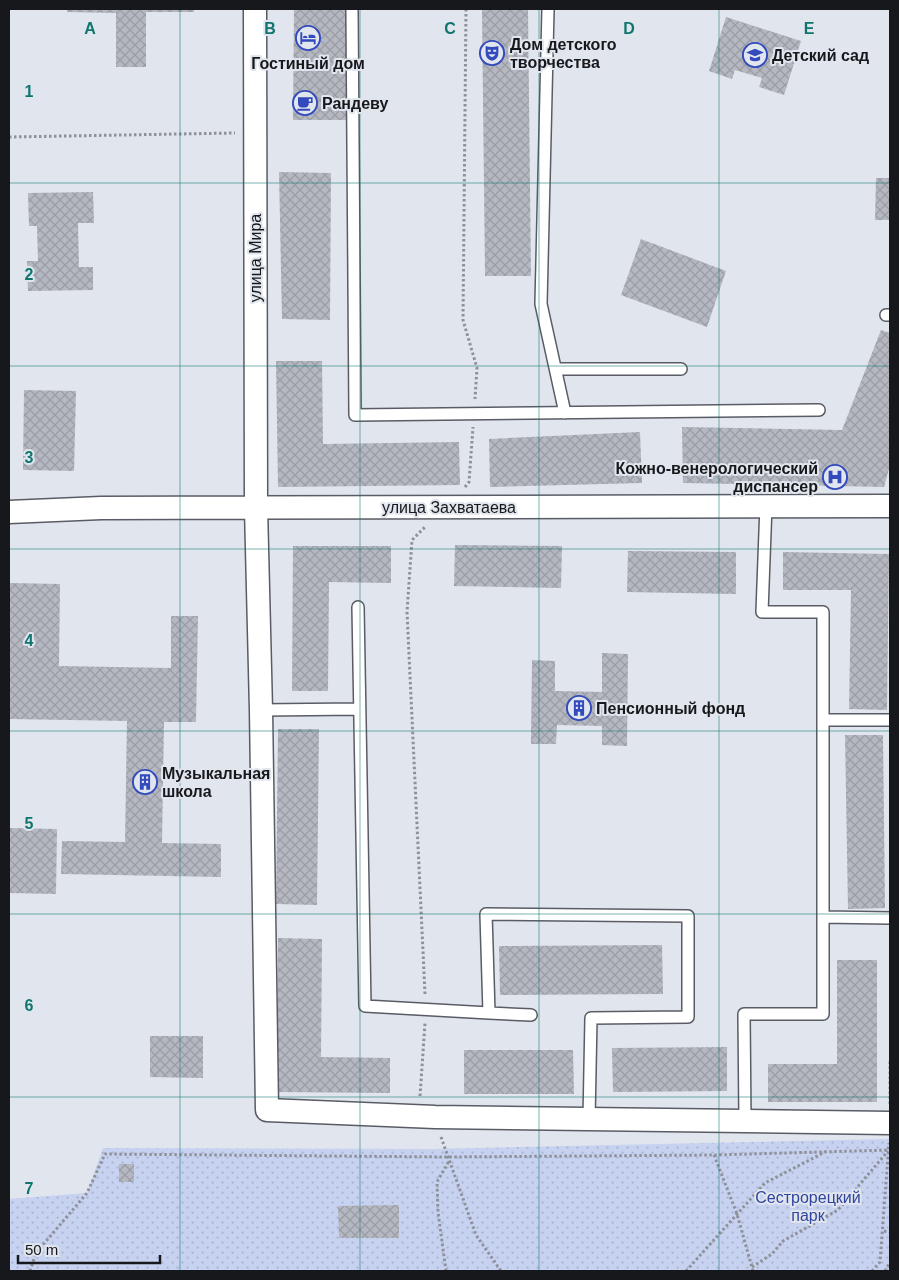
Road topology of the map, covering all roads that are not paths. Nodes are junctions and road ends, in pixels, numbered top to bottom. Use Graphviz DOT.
graph roads {
  1 [pos="255,9"];
  2 [pos="352,9"];
  3 [pos="548,9"];
  4 [pos="557,369"];
  5 [pos="681,369"];
  6 [pos="819,410"];
  7 [pos="565,413"];
  8 [pos="766,506"];
  9 [pos="890,506"];
  10 [pos="256,508"];
  11 [pos="9,512"];
  12 [pos="358,607"];
  13 [pos="359,709"];
  14 [pos="262,710"];
  15 [pos="823,720"];
  16 [pos="890,720"];
  17 [pos="823,917"];
  18 [pos="890,918"];
  19 [pos="489,1013"];
  20 [pos="531,1015"];
  21 [pos="589,1119"];
  22 [pos="745,1121"];
  23 [pos="890,1123"];
  1 -- 10 [label="street, улица Мира"];
  2 -- 7 [label="lane"];
  3 -- 4 [label="lane"];
  4 -- 5 [label="lane"];
  4 -- 7 [label="lane"];
  6 -- 7 [label="lane"];
  8 -- 9 [label="street, улица Захватаева"];
  8 -- 10 [label="street, улица Захватаева"];
  8 -- 15 [label="lane"];
  10 -- 11 [label="street, улица Захватаева"];
  10 -- 14 [label="street, улица Мира"];
  12 -- 13 [label="lane"];
  13 -- 14 [label="lane"];
  13 -- 19 [label="lane"];
  14 -- 21 [label="street, улица Мира"];
  15 -- 16 [label="lane"];
  15 -- 17 [label="lane"];
  17 -- 18 [label="lane"];
  17 -- 22 [label="lane"];
  19 -- 20 [label="lane"];
  19 -- 21 [label="lane"];
  21 -- 22 [label="street"];
  22 -- 23 [label="street"];
}
